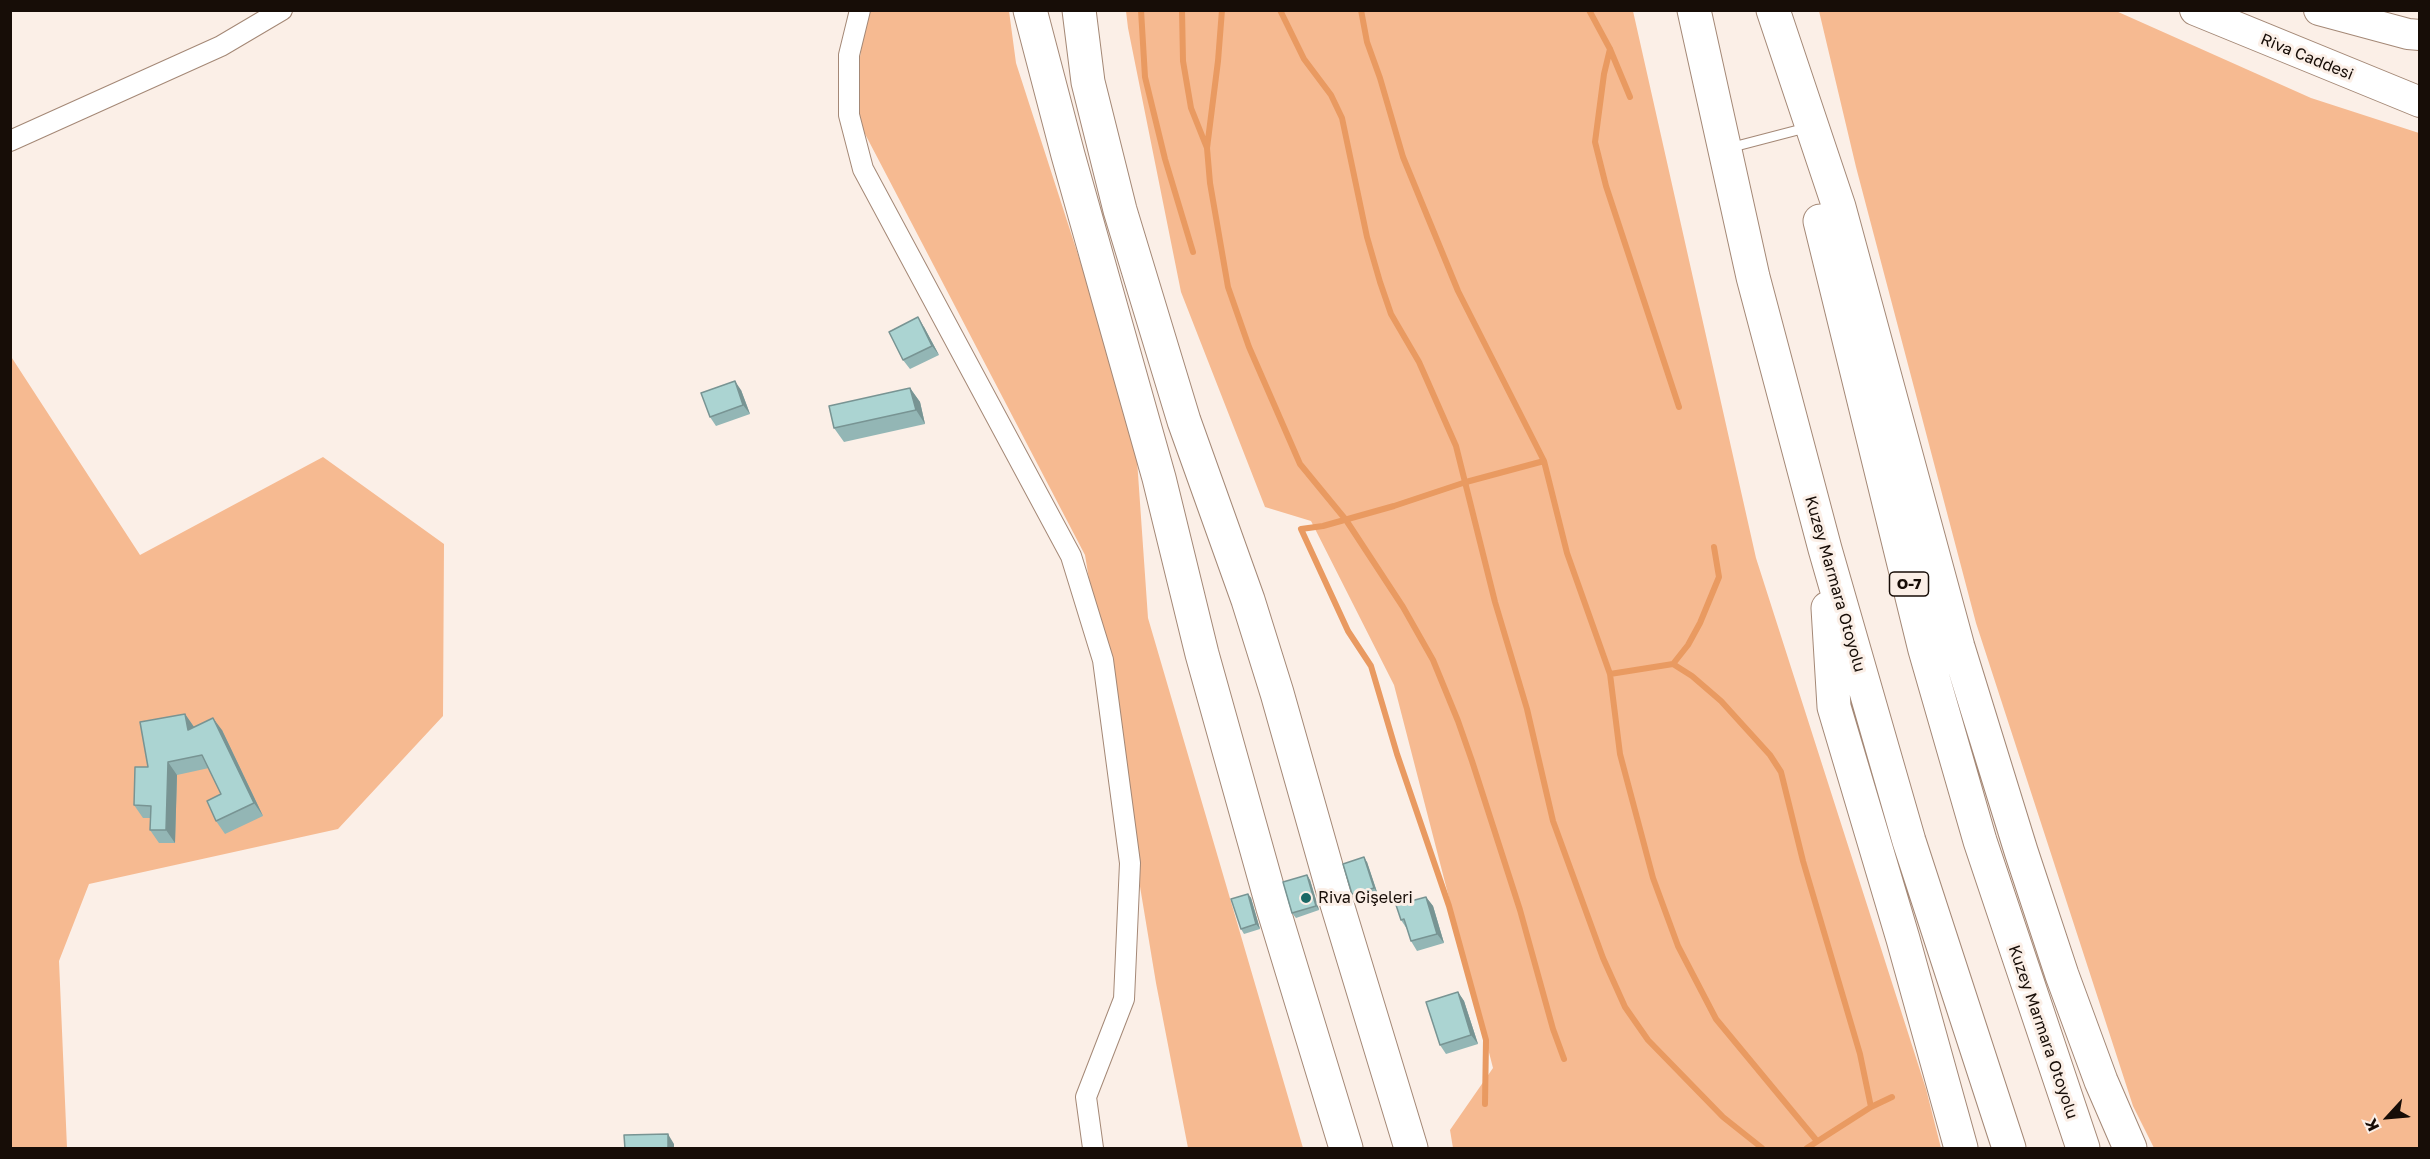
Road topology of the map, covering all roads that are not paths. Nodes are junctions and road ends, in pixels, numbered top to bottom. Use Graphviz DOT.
graph roads {
  1 [pos="282,10"];
  2 [pos="860,10"];
  3 [pos="1030,10"];
  4 [pos="1046,10"];
  5 [pos="1771,10"];
  6 [pos="2194,10"];
  7 [pos="2319,10"];
  8 [pos="1695,18"];
  9 [pos="1082,20"];
  10 [pos="2416,35"];
  11 [pos="2354,76"];
  12 [pos="2420,92"];
  13 [pos="2420,102"];
  14 [pos="1798,130"];
  15 [pos="10,141"];
  16 [pos="1724,150"];
  17 [pos="1105,288"];
  18 [pos="1825,549"];
  19 [pos="1093,1149"];
  20 [pos="1346,1149"];
  21 [pos="1411,1149"];
  22 [pos="1961,1149"];
  23 [pos="2009,1149"];
  24 [pos="2083,1149"];
  25 [pos="2130,1149"];
  1 -- 15 [label="street"];
  2 -- 19 [label="street"];
  3 -- 17 [label="highway"];
  4 -- 17 [label="highway"];
  5 -- 14 [label="highway, Kuzey Marmara Otoyolu / O-7"];
  5 -- 25 [label="highway"];
  6 -- 11 [label="main road, Riva Caddesi"];
  7 -- 10 [label="main road"];
  8 -- 16 [label="highway, Kuzey Marmara Otoyolu"];
  9 -- 21 [label="highway"];
  11 -- 12 [label="main road"];
  11 -- 13 [label="main road, Riva Caddesi"];
  14 -- 16 [label="lane"];
  14 -- 24 [label="highway, Kuzey Marmara Otoyolu / O-7"];
  16 -- 18 [label="highway, Kuzey Marmara Otoyolu"];
  17 -- 20 [label="highway"];
  18 -- 22 [label="highway"];
  18 -- 23 [label="highway, Kuzey Marmara Otoyolu"];
}
